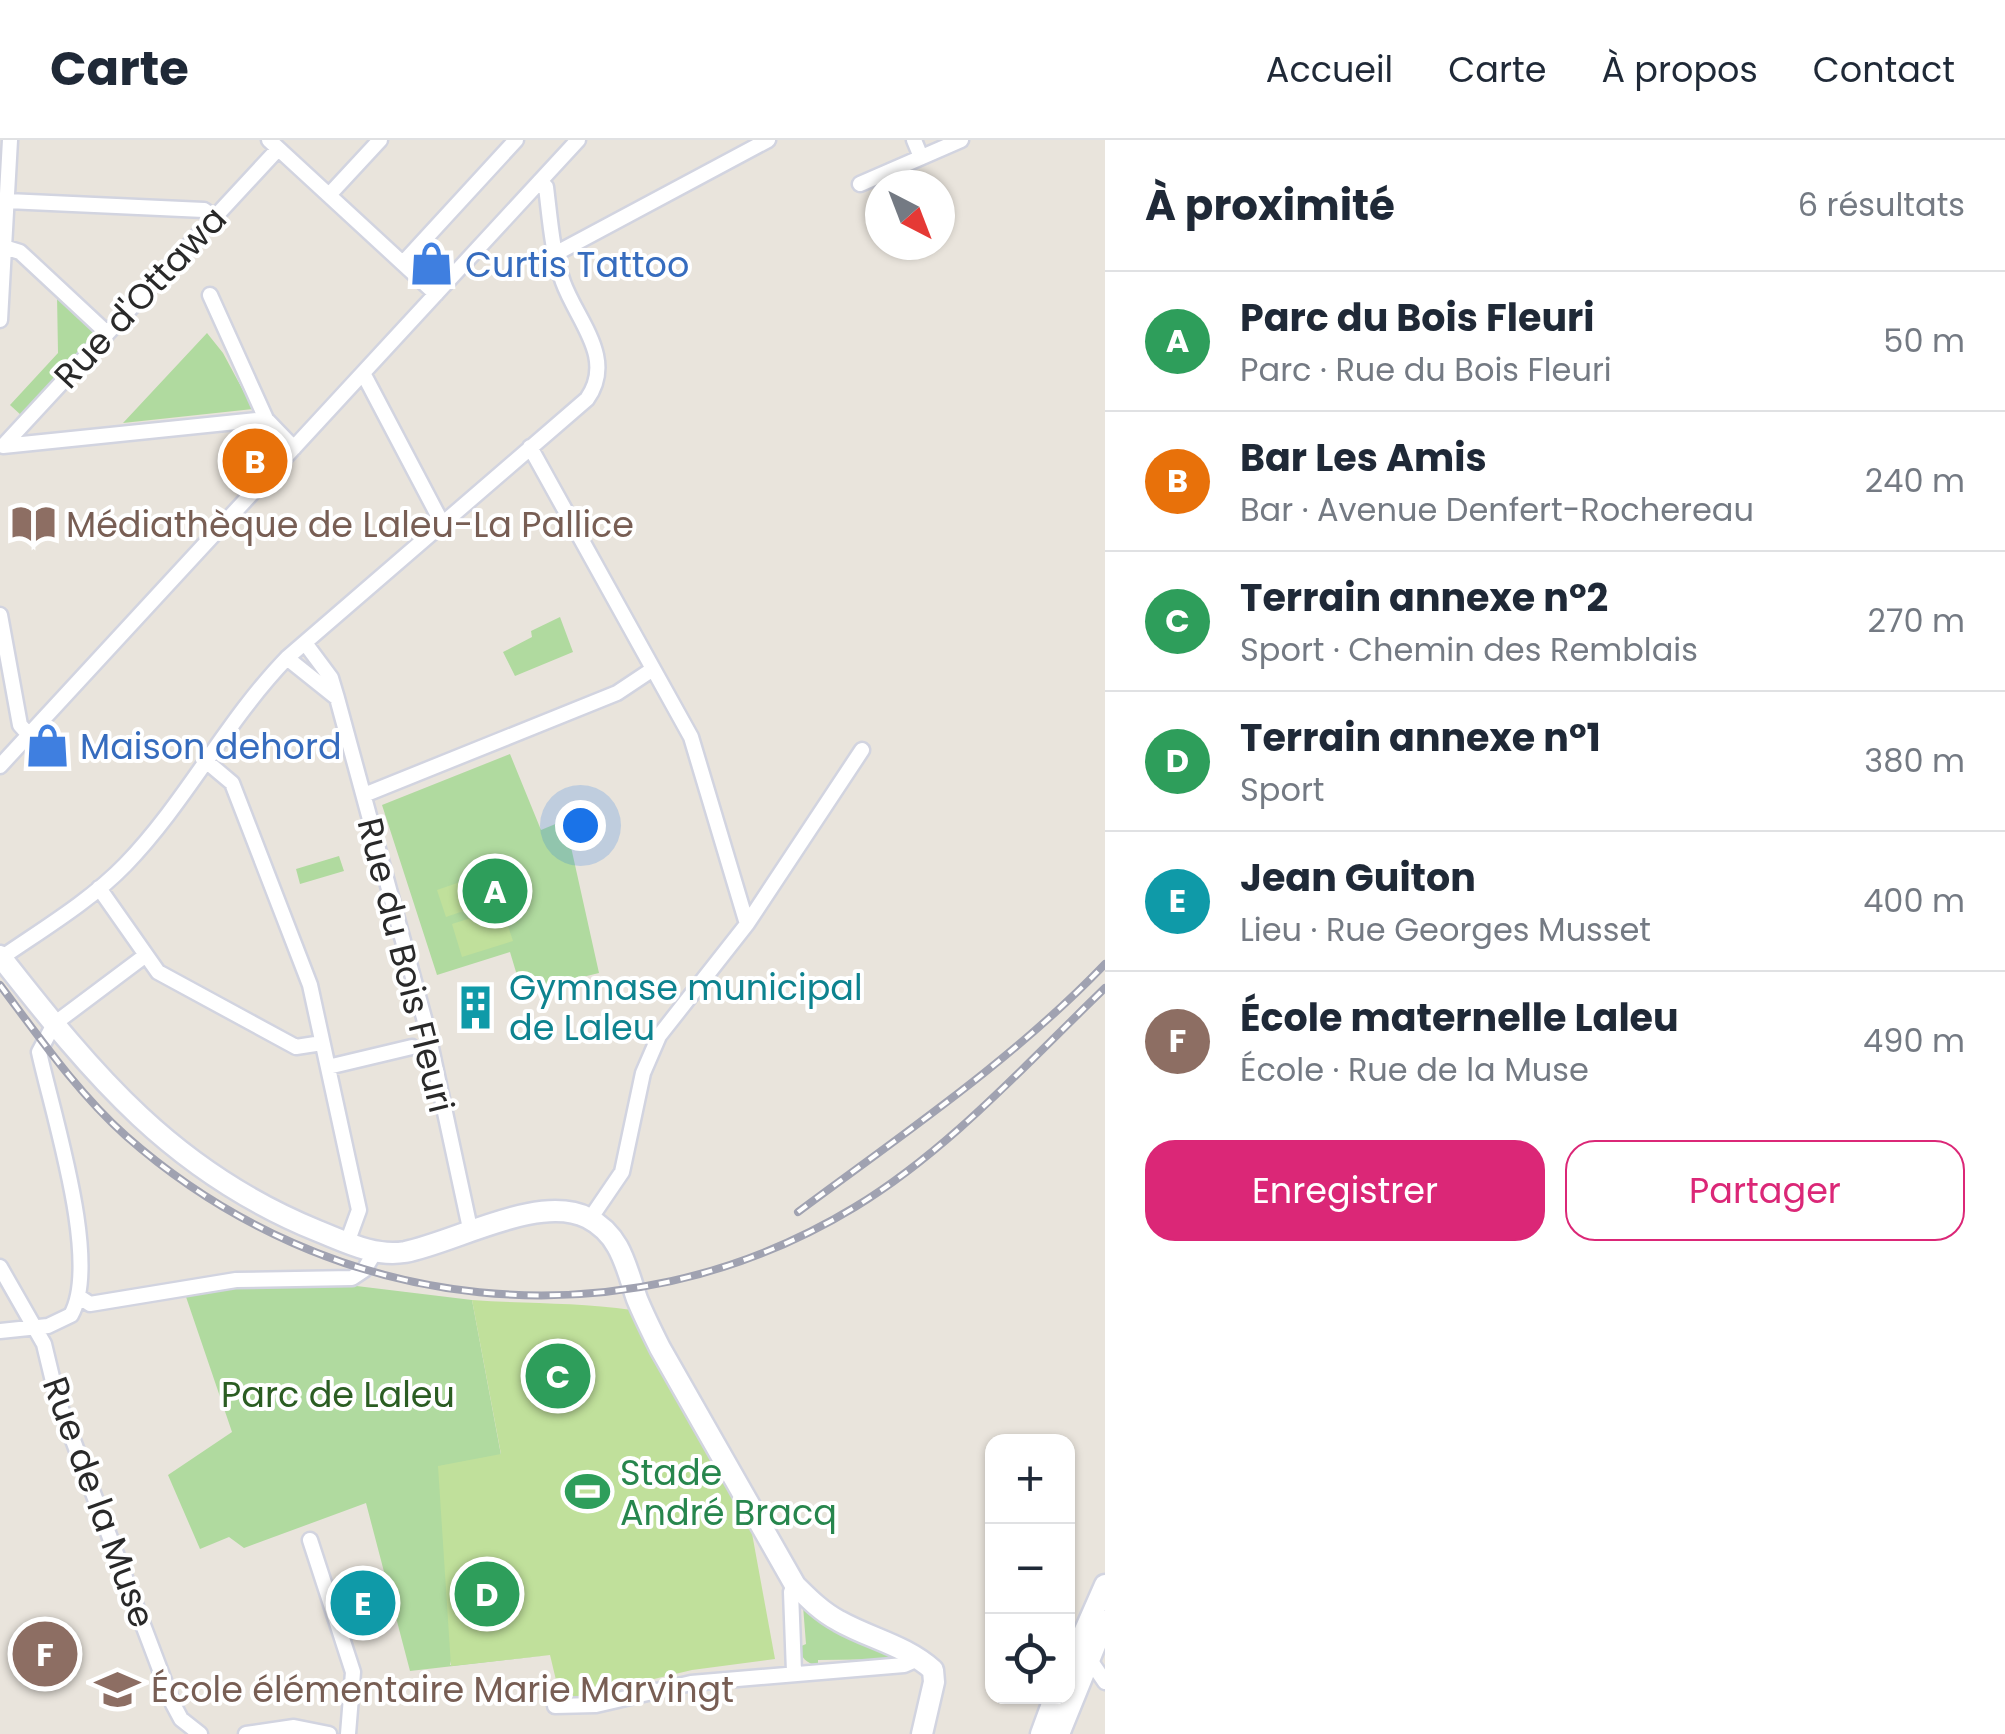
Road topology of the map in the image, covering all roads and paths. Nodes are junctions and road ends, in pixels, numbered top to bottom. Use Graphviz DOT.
graph roads {
  1 [pos="10,140"];
  2 [pos="380,140"];
  3 [pos="516,140"];
  4 [pos="768,140"];
  5 [pos="914,140"];
  6 [pos="961,140"];
  7 [pos="273,144"];
  8 [pos="571,144"];
  9 [pos="922,157"];
  10 [pos="540,181"];
  11 [pos="860,184"];
  12 [pos="329,195"];
  13 [pos="7,201"];
  14 [pos="214,217"];
  15 [pos="2,249"];
  16 [pos="555,254"];
  17 [pos="403,263"];
  18 [pos="436,294"];
  19 [pos="210,295"];
  20 [pos="0,320"];
  21 [pos="107,333"];
  22 [pos="363,373"];
  23 [pos="266,419"];
  24 [pos="1,446"];
  25 [pos="530,447"];
  26 [pos="294,448"];
  27 [pos="442,523"];
  28 [pos="0,615"];
  29 [pos="305,643"];
  30 [pos="287,658"];
  31 [pos="654,669"];
  32 [pos="337,698"];
  33 [pos="8,704"];
  34 [pos="28,735"];
  35 [pos="862,750"];
  36 [pos="207,762"];
  37 [pos="0,766"];
  38 [pos="364,795"];
  39 [pos="98,888"];
  40 [pos="747,924"];
  41 [pos="146,955"];
  42 [pos="1,957"];
  43 [pos="54,1024"];
  44 [pos="322,1043"];
  45 [pos="412,1047"];
  46 [pos="328,1067"];
  47 [pos="590,1219"];
  48 [pos="470,1233"];
  49 [pos="347,1242"];
  50 [pos="374,1252"];
  51 [pos="0,1268"];
  52 [pos="78,1296"];
  53 [pos="35,1326"];
  54 [pos="0,1331"];
  55 [pos="310,1540"];
  56 [pos="795,1585"];
  57 [pos="1105,1585"];
  58 [pos="1105,1601"];
  59 [pos="1105,1622"];
  60 [pos="920,1658"];
  61 [pos="1080,1667"];
  62 [pos="794,1672"];
  63 [pos="1105,1682"];
  64 [pos="1052,1704"];
  65 [pos="555,1706"];
  66 [pos="200,1734"];
  67 [pos="246,1734"];
  68 [pos="329,1734"];
  69 [pos="348,1734"];
  70 [pos="922,1734"];
  71 [pos="1041,1734"];
  72 [pos="1059,1734"];
  1 -- 13 [label="street"];
  2 -- 12 [label="street"];
  3 -- 17 [label="street"];
  4 -- 16 [label="street"];
  5 -- 9 [label="street"];
  6 -- 9 [label="street"];
  7 -- 12 [label="street"];
  7 -- 14 [label="street, Rue d'Ottawa"];
  8 -- 10 [label="street"];
  9 -- 11 [label="street"];
  10 -- 16 [label="street"];
  10 -- 18 [label="street"];
  12 -- 17 [label="street"];
  13 -- 14 [label="street"];
  13 -- 15 [label="street"];
  14 -- 21 [label="street, Rue d'Ottawa"];
  15 -- 20 [label="street"];
  15 -- 21 [label="street"];
  16 -- 25 [label="street"];
  17 -- 18 [label="street"];
  18 -- 22 [label="street"];
  19 -- 23 [label="street"];
  21 -- 24 [label="street, Rue d'Ottawa"];
  22 -- 26 [label="street"];
  22 -- 27 [label="street"];
  23 -- 24 [label="street"];
  23 -- 26 [label="street"];
  25 -- 27 [label="street"];
  25 -- 31 [label="street"];
  26 -- 34 [label="street"];
  27 -- 29 [label="street"];
  28 -- 33 [label="street"];
  29 -- 30 [label="street"];
  29 -- 32 [label="street, Rue du Bois Fleuri"];
  30 -- 32 [label="street"];
  30 -- 36 [label="street"];
  31 -- 38 [label="street"];
  31 -- 40 [label="street"];
  32 -- 38 [label="street, Rue du Bois Fleuri"];
  33 -- 34 [label="street"];
  34 -- 37 [label="street"];
  35 -- 40 [label="street"];
  36 -- 39 [label="street"];
  36 -- 44 [label="street"];
  38 -- 48 [label="street, Rue du Bois Fleuri"];
  39 -- 41 [label="street"];
  39 -- 42 [label="street"];
  40 -- 47 [label="street"];
  41 -- 43 [label="street"];
  41 -- 44 [label="street"];
  42 -- 43 [label="street"];
  43 -- 49 [label="street"];
  43 -- 52 [label="street"];
  44 -- 46 [label="street"];
  45 -- 46 [label="street"];
  46 -- 49 [label="street"];
  47 -- 48 [label="street"];
  47 -- 56 [label="street"];
  48 -- 50 [label="street"];
  49 -- 50 [label="street"];
  50 -- 52 [label="street"];
  51 -- 53 [label="street, Rue de la Muse"];
  52 -- 53 [label="street"];
  53 -- 54 [label="street"];
  53 -- 66 [label="street, Rue de la Muse"];
  55 -- 69 [label="street"];
  56 -- 60 [label="street"];
  56 -- 62 [label="street"];
  57 -- 61 [label="street"];
  58 -- 61 [label="street"];
  59 -- 61 [label="street"];
  60 -- 62 [label="street"];
  60 -- 70 [label="street"];
  61 -- 63 [label="street"];
  61 -- 72 [label="street"];
  62 -- 65 [label="street"];
  64 -- 71 [label="street"];
  67 -- 68 [label="street"];
}
